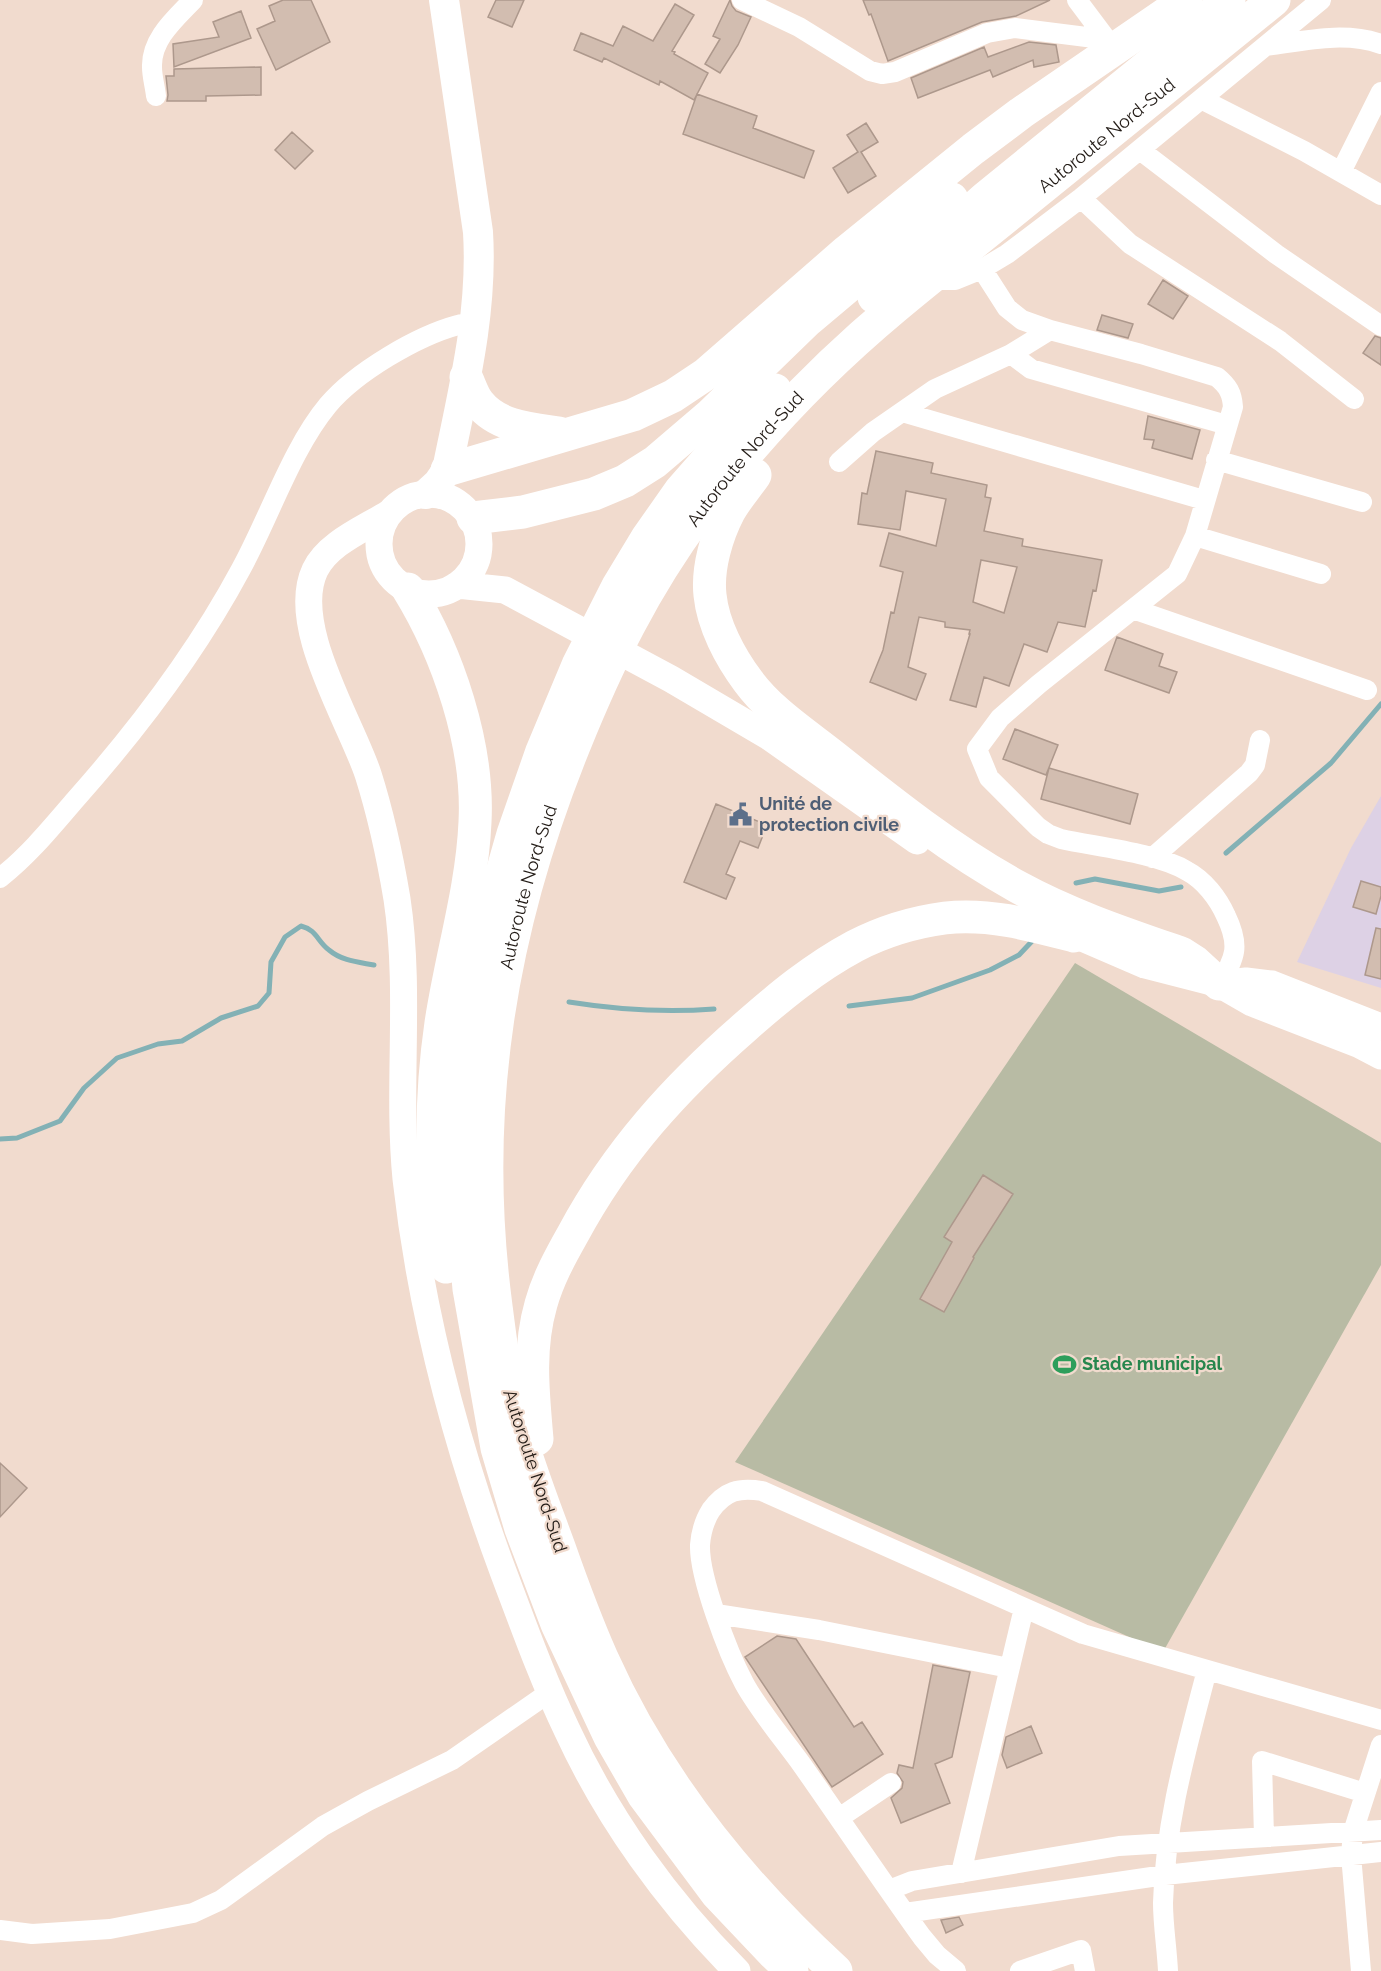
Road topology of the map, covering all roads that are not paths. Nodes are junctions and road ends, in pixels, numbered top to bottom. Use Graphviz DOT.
graph roads {
  1 [pos="193,0"];
  2 [pos="444,0"];
  3 [pos="742,0"];
  4 [pos="1077,0"];
  5 [pos="1229,0"];
  6 [pos="1274,0"];
  7 [pos="1322,0"];
  8 [pos="1191,12"];
  9 [pos="1116,41"];
  10 [pos="1381,44"];
  11 [pos="1266,46"];
  12 [pos="1381,92"];
  13 [pos="156,96"];
  14 [pos="1201,99"];
  15 [pos="1140,150"];
  16 [pos="1341,172"];
  17 [pos="1381,195"];
  18 [pos="1081,198"];
  19 [pos="982,269"];
  20 [pos="929,280"];
  21 [pos="891,310"];
  22 [pos="476,326"];
  23 [pos="1381,326"];
  24 [pos="1050,330"];
  25 [pos="1011,354"];
  26 [pos="466,377"];
  27 [pos="1354,399"];
  28 [pos="902,412"];
  29 [pos="1227,425"];
  30 [pos="569,434"];
  31 [pos="1216,460"];
  32 [pos="839,462"];
  33 [pos="450,495"];
  34 [pos="1204,500"];
  35 [pos="1362,502"];
  36 [pos="389,513"];
  37 [pos="1195,536"];
  38 [pos="332,547"];
  39 [pos="479,550"];
  40 [pos="380,556"];
  41 [pos="1321,574"];
  42 [pos="457,585"];
  43 [pos="408,590"];
  44 [pos="505,590"];
  45 [pos="1133,609"];
  46 [pos="1366,690"];
  47 [pos="1260,740"];
  48 [pos="1152,858"];
  49 [pos="0,878"];
  50 [pos="1074,936"];
  51 [pos="1219,984"];
  52 [pos="1381,1027"];
  53 [pos="1381,1056"];
  54 [pos="489,1399"];
  55 [pos="542,1500"];
  56 [pos="1024,1608"];
  57 [pos="716,1614"];
  58 [pos="1010,1668"];
  59 [pos="1207,1670"];
  60 [pos="549,1692"];
  61 [pos="1381,1720"];
  62 [pos="1381,1745"];
  63 [pos="891,1783"];
  64 [pos="1365,1793"];
  65 [pos="839,1818"];
  66 [pos="1381,1830"];
  67 [pos="1353,1832"];
  68 [pos="1264,1837"];
  69 [pos="1168,1842"];
  70 [pos="1381,1852"];
  71 [pos="1351,1855"];
  72 [pos="961,1873"];
  73 [pos="1166,1875"];
  74 [pos="889,1890"];
  75 [pos="905,1913"];
  76 [pos="0,1930"];
  77 [pos="737,1971"];
  78 [pos="792,1971"];
  79 [pos="836,1971"];
  80 [pos="956,1971"];
  81 [pos="1020,1971"];
  82 [pos="1085,1971"];
  83 [pos="1168,1971"];
  84 [pos="1361,1971"];
  1 -- 13 [label="street"];
  2 -- 22 [label="main road"];
  3 -- 9 [label="street"];
  4 -- 9 [label="street"];
  5 -- 8 [label="highway, Autoroute Nord-Sud"];
  6 -- 20 [label="highway, Autoroute Nord-Sud"];
  7 -- 11 [label="street"];
  8 -- 9 [label="highway"];
  8 -- 33 [label="highway"];
  8 -- 54 [label="highway, Autoroute Nord-Sud"];
  9 -- 30 [label="highway"];
  10 -- 11 [label="street"];
  11 -- 14 [label="street"];
  12 -- 16 [label="street"];
  14 -- 15 [label="street"];
  14 -- 16 [label="street"];
  15 -- 18 [label="street"];
  15 -- 23 [label="street"];
  16 -- 17 [label="street"];
  18 -- 19 [label="street"];
  18 -- 27 [label="street"];
  19 -- 20 [label="street"];
  19 -- 24 [label="street"];
  20 -- 21 [label="highway, Autoroute Nord-Sud"];
  21 -- 51 [label="highway"];
  21 -- 55 [label="highway, Autoroute Nord-Sud"];
  22 -- 26 [label="main road"];
  22 -- 49 [label="street"];
  24 -- 25 [label="street"];
  24 -- 29 [label="street"];
  25 -- 28 [label="street"];
  25 -- 29 [label="street"];
  26 -- 30 [label="highway"];
  26 -- 33 [label="main road"];
  28 -- 32 [label="street"];
  28 -- 34 [label="street"];
  29 -- 31 [label="street"];
  30 -- 33 [label="highway"];
  31 -- 34 [label="street"];
  31 -- 35 [label="street"];
  33 -- 36 [label="street"];
  33 -- 39 [label="street"];
  34 -- 37 [label="street"];
  36 -- 38 [label="street"];
  36 -- 40 [label="street"];
  37 -- 41 [label="street"];
  37 -- 45 [label="street"];
  38 -- 40 [label="street"];
  38 -- 60 [label="street"];
  39 -- 42 [label="street"];
  39 -- 44 [label="street"];
  40 -- 43 [label="street"];
  42 -- 43 [label="street"];
  42 -- 44 [label="street"];
  43 -- 54 [label="highway"];
  44 -- 50 [label="street"];
  45 -- 46 [label="street"];
  45 -- 48 [label="street"];
  47 -- 48 [label="street"];
  48 -- 51 [label="street"];
  50 -- 51 [label="street"];
  50 -- 55 [label="highway"];
  51 -- 52 [label="street"];
  51 -- 53 [label="street"];
  54 -- 78 [label="highway, Autoroute Nord-Sud"];
  55 -- 79 [label="highway, Autoroute Nord-Sud"];
  56 -- 57 [label="street"];
  56 -- 58 [label="street"];
  56 -- 59 [label="street"];
  57 -- 58 [label="street"];
  57 -- 65 [label="street"];
  58 -- 72 [label="street"];
  59 -- 61 [label="street"];
  59 -- 69 [label="street"];
  60 -- 76 [label="street"];
  60 -- 77 [label="street"];
  62 -- 64 [label="street"];
  63 -- 65 [label="street"];
  64 -- 67 [label="street"];
  64 -- 68 [label="street"];
  65 -- 74 [label="street"];
  66 -- 67 [label="street"];
  67 -- 68 [label="street"];
  67 -- 71 [label="street"];
  68 -- 69 [label="street"];
  69 -- 72 [label="street"];
  69 -- 73 [label="street"];
  70 -- 71 [label="street"];
  71 -- 73 [label="street"];
  71 -- 84 [label="street"];
  72 -- 74 [label="street"];
  73 -- 75 [label="street"];
  73 -- 83 [label="street"];
  74 -- 75 [label="street"];
  75 -- 80 [label="street"];
  81 -- 82 [label="street"];
}
